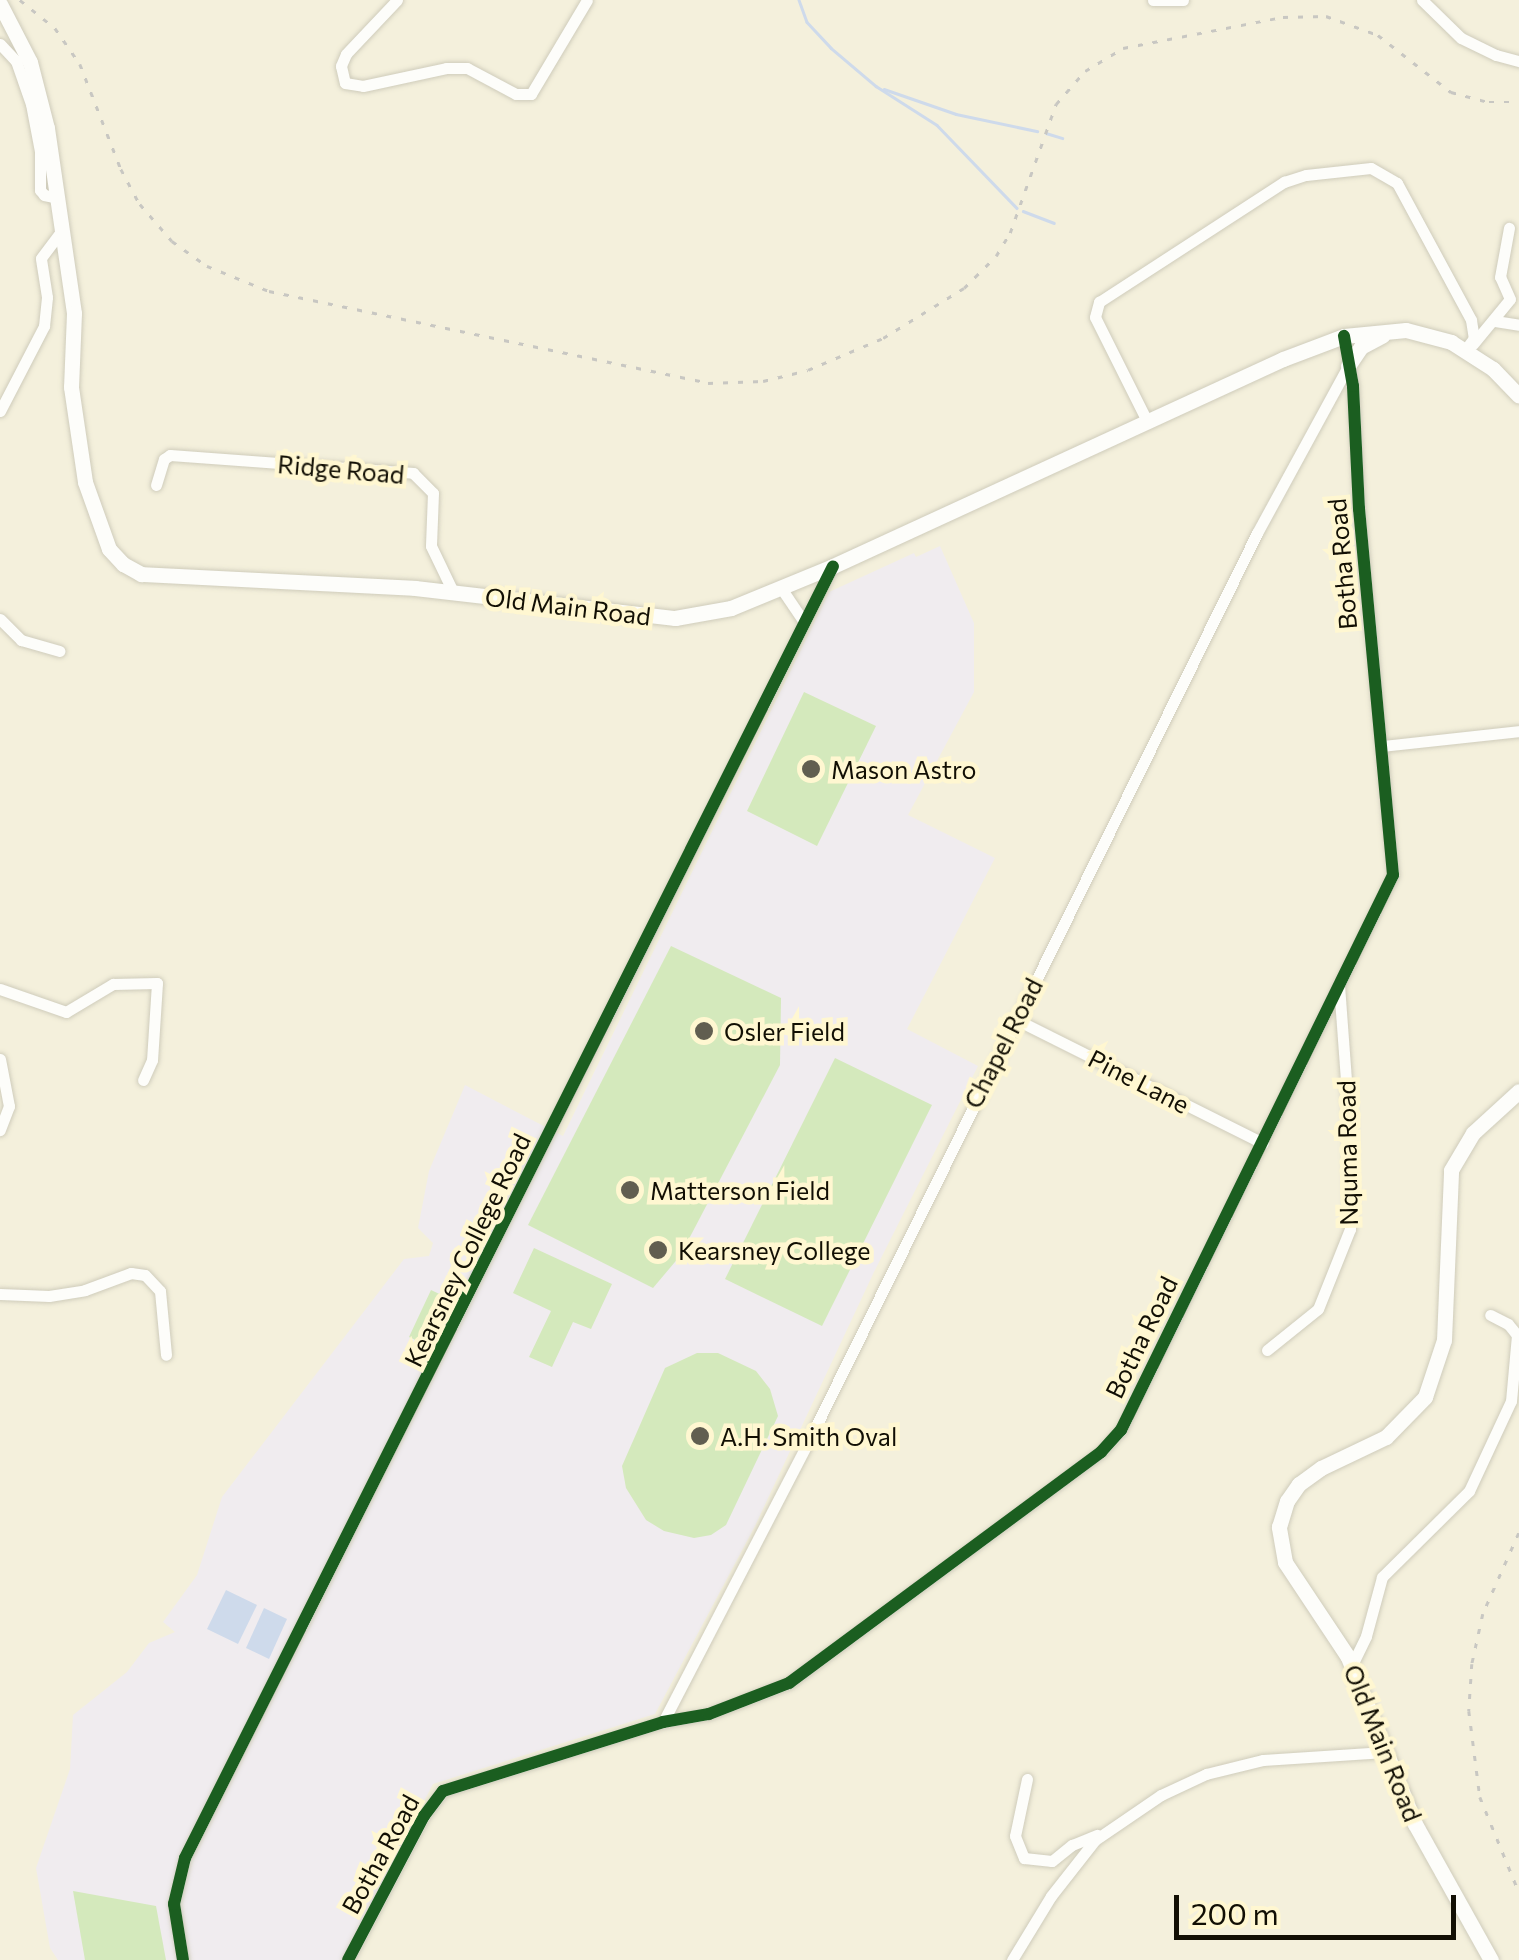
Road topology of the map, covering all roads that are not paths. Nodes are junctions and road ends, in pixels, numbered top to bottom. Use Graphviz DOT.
graph roads {
  1 [pos="397,0"];
  2 [pos="587,0"];
  3 [pos="1153,0"];
  4 [pos="1183,0"];
  5 [pos="1422,0"];
  6 [pos="0,4"];
  7 [pos="0,44"];
  8 [pos="1519,60"];
  9 [pos="58,198"];
  10 [pos="1508,228"];
  11 [pos="63,230"];
  12 [pos="1495,321"];
  13 [pos="1519,325"];
  14 [pos="1406,330"];
  15 [pos="1344,336"];
  16 [pos="1466,350"];
  17 [pos="1348,366"];
  18 [pos="1519,396"];
  19 [pos="0,411"];
  20 [pos="1147,421"];
  21 [pos="156,485"];
  22 [pos="833,566"];
  23 [pos="782,588"];
  24 [pos="453,592"];
  25 [pos="0,618"];
  26 [pos="804,622"];
  27 [pos="59,651"];
  28 [pos="1519,730"];
  29 [pos="1382,746"];
  30 [pos="1339,986"];
  31 [pos="0,988"];
  32 [pos="1015,1019"];
  33 [pos="0,1059"];
  34 [pos="143,1080"];
  35 [pos="1519,1090"];
  36 [pos="0,1130"];
  37 [pos="1263,1143"];
  38 [pos="0,1294"];
  39 [pos="1490,1315"];
  40 [pos="1267,1350"];
  41 [pos="166,1354"];
  42 [pos="1352,1664"];
  43 [pos="663,1722"];
  44 [pos="1385,1752"];
  45 [pos="1027,1779"];
  46 [pos="1101,1834"];
  47 [pos="183,1960"];
  48 [pos="348,1960"];
  49 [pos="1012,1960"];
  50 [pos="1492,1960"];
  1 -- 2 [label="street"];
  3 -- 4 [label="street"];
  5 -- 8 [label="street"];
  6 -- 9 [label="main road, Old Main Road"];
  7 -- 9 [label="street"];
  9 -- 11 [label="main road, Old Main Road"];
  10 -- 12 [label="street"];
  11 -- 19 [label="street"];
  11 -- 24 [label="main road, Old Main Road"];
  12 -- 13 [label="street"];
  12 -- 16 [label="street"];
  14 -- 15 [label="main road, Old Main Road"];
  14 -- 16 [label="main road, Old Main Road"];
  14 -- 17 [label="main road"];
  15 -- 17 [label="street, Botha Road"];
  15 -- 20 [label="main road, Old Main Road"];
  16 -- 18 [label="main road, Old Main Road"];
  16 -- 20 [label="street"];
  17 -- 29 [label="street, Botha Road"];
  17 -- 32 [label="street, Chapel Road"];
  20 -- 22 [label="main road, Old Main Road"];
  21 -- 24 [label="street, Ridge Road"];
  22 -- 23 [label="main road, Old Main Road"];
  22 -- 26 [label="street, Kearsney College Road"];
  23 -- 24 [label="main road, Old Main Road"];
  23 -- 26 [label="street"];
  25 -- 27 [label="street"];
  26 -- 47 [label="street, Kearsney College Road"];
  28 -- 29 [label="street"];
  29 -- 30 [label="street, Botha Road"];
  30 -- 37 [label="street, Botha Road"];
  30 -- 40 [label="street, Nquma Road"];
  31 -- 34 [label="street"];
  32 -- 37 [label="street, Pine Lane"];
  32 -- 43 [label="street, Chapel Road"];
  33 -- 36 [label="street"];
  35 -- 42 [label="main road, Old Main Road"];
  37 -- 43 [label="street, Botha Road"];
  38 -- 41 [label="street"];
  39 -- 42 [label="street"];
  42 -- 44 [label="main road, Old Main Road"];
  43 -- 48 [label="street, Botha Road"];
  44 -- 46 [label="street"];
  44 -- 50 [label="main road, Old Main Road"];
  45 -- 46 [label="street"];
  46 -- 49 [label="street"];
}
